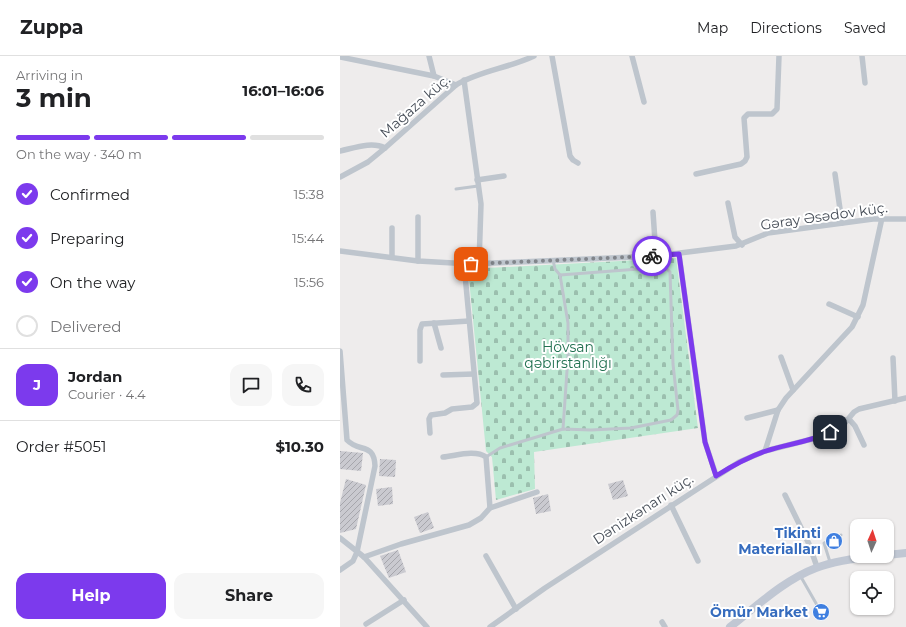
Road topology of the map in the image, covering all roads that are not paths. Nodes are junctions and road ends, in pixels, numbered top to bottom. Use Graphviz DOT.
graph roads {
  1 [pos="430,56"];
  2 [pos="534,56"];
  3 [pos="552,56"];
  4 [pos="632,56"];
  5 [pos="779,56"];
  6 [pos="862,56"];
  7 [pos="340,57"];
  8 [pos="434,76"];
  9 [pos="464,80"];
  10 [pos="865,84"];
  11 [pos="456,85"];
  12 [pos="644,102"];
  13 [pos="385,148"];
  14 [pos="340,151"];
  15 [pos="578,163"];
  16 [pos="696,174"];
  17 [pos="835,174"];
  18 [pos="504,176"];
  19 [pos="340,177"];
  20 [pos="478,183"];
  21 [pos="456,189"];
  22 [pos="728,203"];
  23 [pos="653,212"];
  24 [pos="418,217"];
  25 [pos="882,218"];
  26 [pos="906,219"];
  27 [pos="842,223"];
  28 [pos="392,228"];
  29 [pos="742,244"];
  30 [pos="340,250"];
  31 [pos="679,254"];
  32 [pos="656,256"];
  33 [pos="392,257"];
  34 [pos="553,260"];
  35 [pos="418,261"];
  36 [pos="464,264"];
  37 [pos="479,264"];
  38 [pos="560,275"];
  39 [pos="829,304"];
  40 [pos="858,317"];
  41 [pos="469,322"];
  42 [pos="434,323"];
  43 [pos="441,348"];
  44 [pos="340,351"];
  45 [pos="781,356"];
  46 [pos="893,358"];
  47 [pos="420,361"];
  48 [pos="341,362"];
  49 [pos="474,374"];
  50 [pos="443,375"];
  51 [pos="793,390"];
  52 [pos="342,392"];
  53 [pos="906,398"];
  54 [pos="895,401"];
  55 [pos="778,410"];
  56 [pos="746,418"];
  57 [pos="849,419"];
  58 [pos="563,429"];
  59 [pos="430,433"];
  60 [pos="864,445"];
  61 [pos="765,451"];
  62 [pos="486,457"];
  63 [pos="443,458"];
  64 [pos="716,476"];
  65 [pos="537,492"];
  66 [pos="785,495"];
  67 [pos="671,505"];
  68 [pos="490,508"];
  69 [pos="841,535"];
  70 [pos="340,538"];
  71 [pos="357,552"];
  72 [pos="906,553"];
  73 [pos="894,554"];
  74 [pos="486,556"];
  75 [pos="364,558"];
  76 [pos="698,561"];
  77 [pos="850,561"];
  78 [pos="830,564"];
  79 [pos="817,567"];
  80 [pos="340,570"];
  81 [pos="800,575"];
  82 [pos="404,600"];
  83 [pos="817,605"];
  84 [pos="516,608"];
  85 [pos="366,624"];
  86 [pos="427,627"];
  87 [pos="490,627"];
  88 [pos="730,627"];
  1 -- 8 [label="street"];
  2 -- 9 [label="street, Mağaza küç."];
  3 -- 15 [label="street"];
  4 -- 12 [label="street"];
  5 -- 16 [label="street"];
  6 -- 10 [label="street"];
  7 -- 8 [label="street"];
  8 -- 11 [label="street"];
  9 -- 11 [label="street, Mağaza küç."];
  9 -- 20 [label="street"];
  11 -- 13 [label="street, Mağaza küç."];
  13 -- 14 [label="street"];
  13 -- 19 [label="street, Mağaza küç."];
  17 -- 27 [label="street"];
  18 -- 20 [label="street"];
  20 -- 21 [label="lane"];
  20 -- 37 [label="street"];
  22 -- 29 [label="street"];
  23 -- 32 [label="street"];
  24 -- 35 [label="street"];
  25 -- 26 [label="street, Gəray Əsədov küç."];
  25 -- 27 [label="street, Gəray Əsədov küç."];
  25 -- 40 [label="street"];
  27 -- 29 [label="street, Gəray Əsədov küç."];
  28 -- 33 [label="street"];
  29 -- 31 [label="street, Gəray Əsədov küç."];
  30 -- 33 [label="street, Gəray Əsədov küç."];
  31 -- 32 [label="street, Gəray Əsədov küç."];
  31 -- 64 [label="street"];
  32 -- 34 [label="street, Gəray Əsədov küç."];
  33 -- 35 [label="street, Gəray Əsədov küç."];
  34 -- 37 [label="street, Gəray Əsədov küç."];
  34 -- 38 [label="lane"];
  35 -- 36 [label="street, Gəray Əsədov küç."];
  36 -- 37 [label="street, Gəray Əsədov küç."];
  36 -- 41 [label="street"];
  38 -- 58 [label="lane"];
  38 -- 58 [label="lane"];
  39 -- 40 [label="street"];
  40 -- 51 [label="street"];
  41 -- 42 [label="street"];
  41 -- 49 [label="street"];
  42 -- 43 [label="street"];
  42 -- 47 [label="street"];
  44 -- 48 [label="street"];
  45 -- 51 [label="street"];
  46 -- 54 [label="street"];
  48 -- 52 [label="street"];
  49 -- 50 [label="street"];
  49 -- 59 [label="street"];
  51 -- 55 [label="street"];
  52 -- 71 [label="street"];
  53 -- 54 [label="street, Dənizkənarı küç."];
  54 -- 57 [label="street, Dənizkənarı küç."];
  55 -- 56 [label="street"];
  55 -- 61 [label="street"];
  57 -- 60 [label="street"];
  57 -- 61 [label="street, Dənizkənarı küç."];
  58 -- 62 [label="lane"];
  61 -- 64 [label="street, Dənizkənarı küç."];
  62 -- 63 [label="street"];
  62 -- 68 [label="street"];
  64 -- 67 [label="street, Dənizkənarı küç."];
  65 -- 68 [label="street"];
  66 -- 79 [label="street"];
  67 -- 76 [label="street"];
  67 -- 84 [label="street, Dənizkənarı küç."];
  68 -- 75 [label="street"];
  69 -- 78 [label="lane"];
  70 -- 71 [label="street"];
  71 -- 75 [label="street"];
  71 -- 80 [label="street"];
  72 -- 73 [label="main road"];
  74 -- 84 [label="street"];
  75 -- 82 [label="street"];
  77 -- 78 [label="main road"];
  78 -- 79 [label="main road"];
  79 -- 81 [label="main road"];
  81 -- 83 [label="lane"];
  81 -- 88 [label="main road"];
  82 -- 85 [label="street"];
  82 -- 86 [label="street"];
  84 -- 87 [label="street, Dənizkənarı küç."];
}
